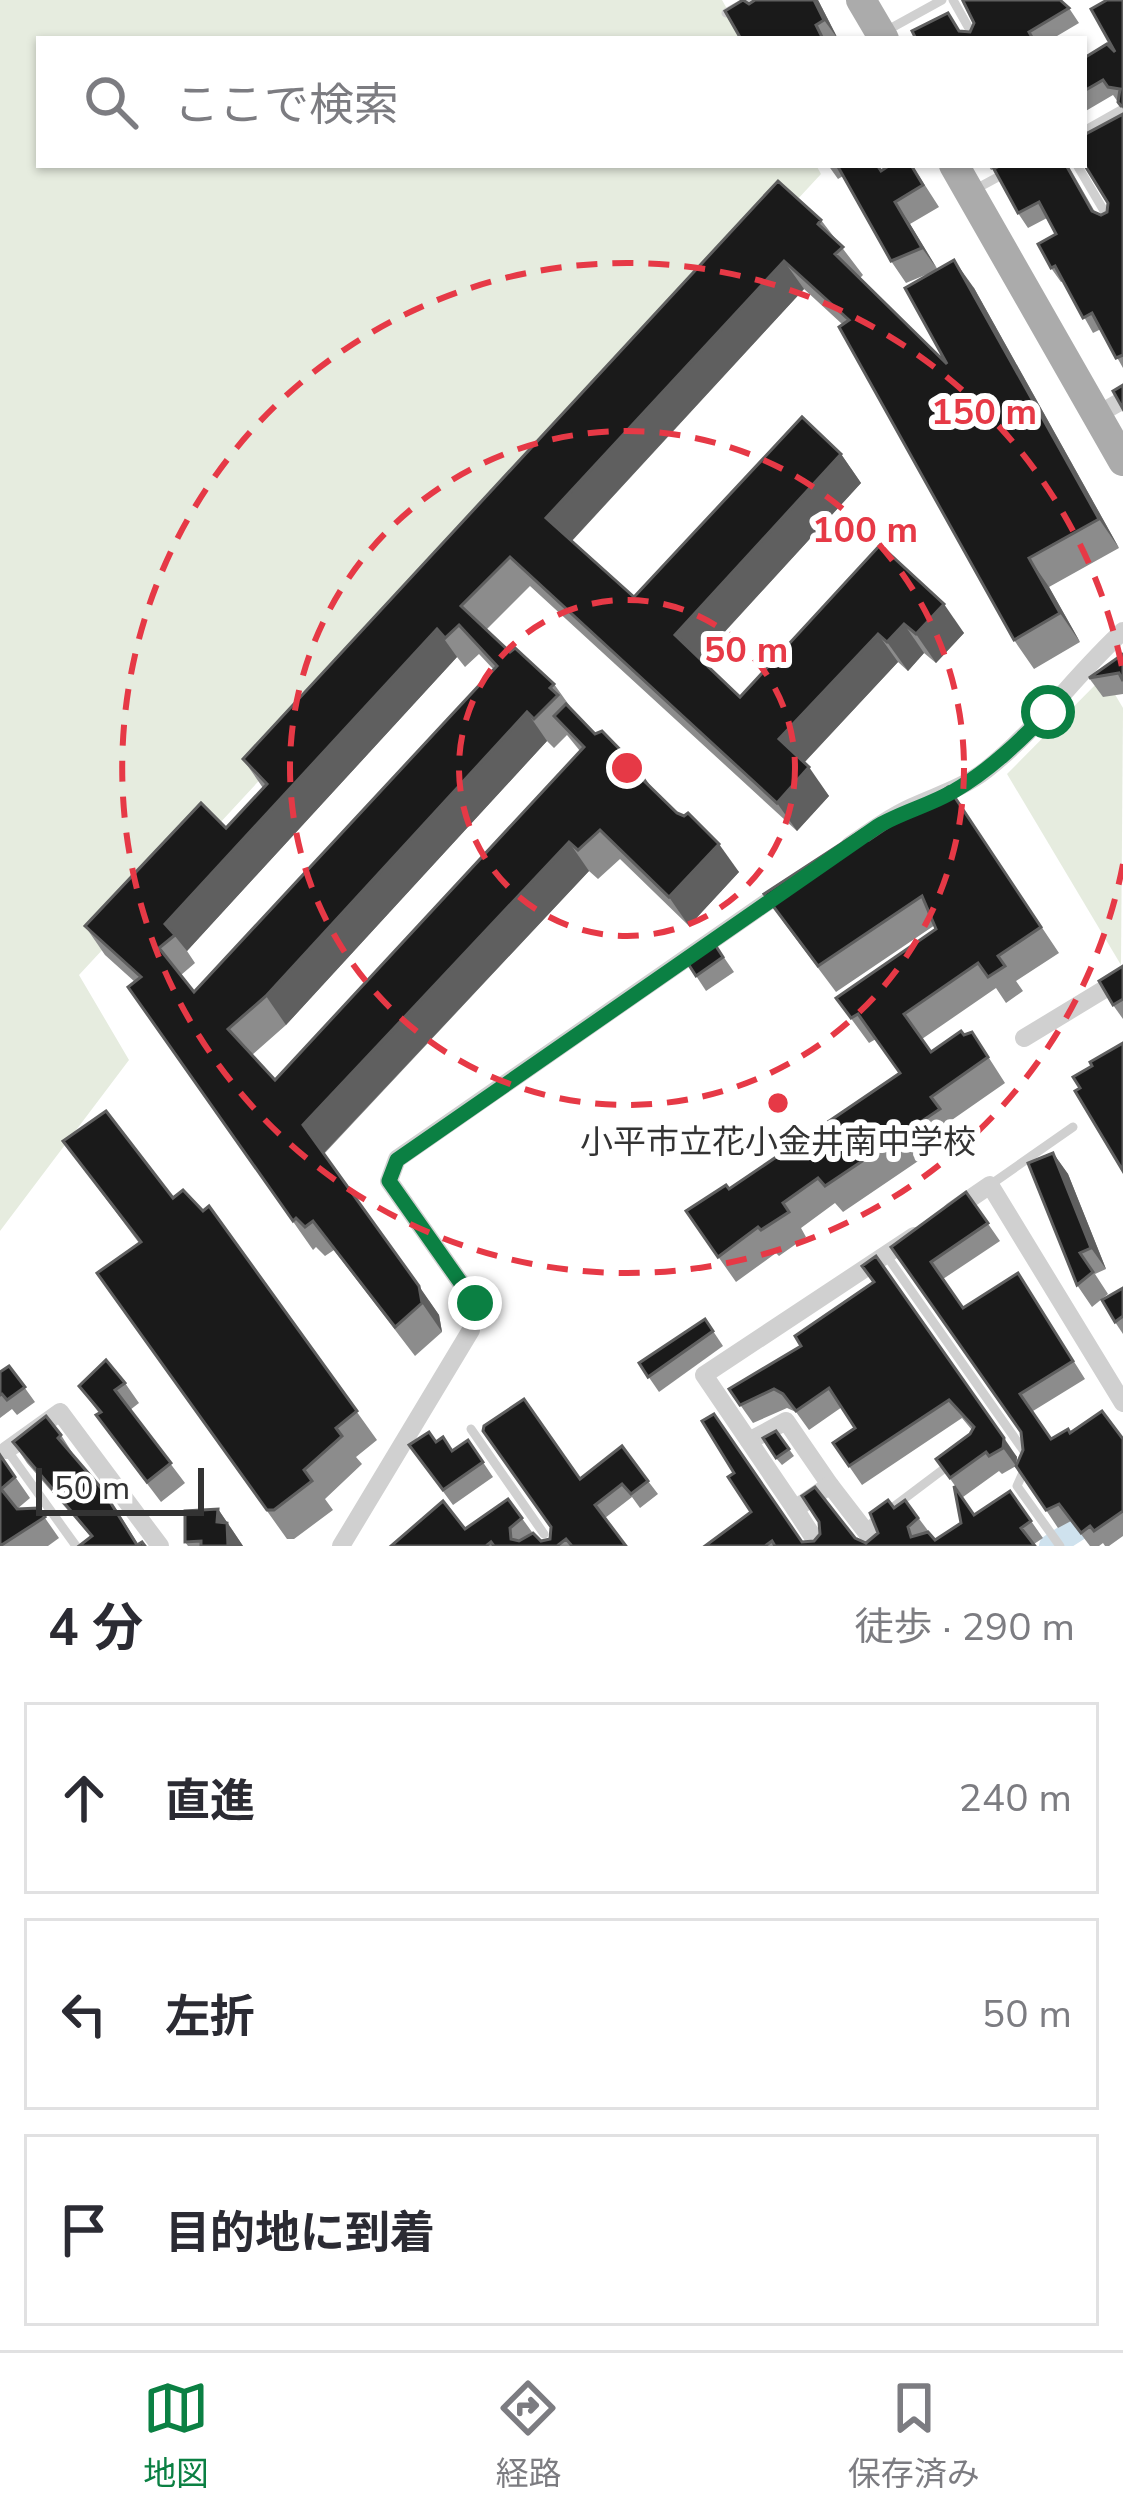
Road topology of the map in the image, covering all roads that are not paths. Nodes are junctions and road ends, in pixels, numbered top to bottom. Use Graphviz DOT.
graph roads {
  1 [pos="748,0"];
  2 [pos="861,0"];
  3 [pos="942,0"];
  4 [pos="953,0"];
  5 [pos="726,13"];
  6 [pos="882,36"];
  7 [pos="973,36"];
  8 [pos="1123,109"];
  9 [pos="1087,129"];
  10 [pos="956,168"];
  11 [pos="1015,168"];
  12 [pos="1078,168"];
  13 [pos="970,193"];
  14 [pos="1110,221"];
  15 [pos="1110,407"];
  16 [pos="1123,461"];
  17 [pos="1123,631"];
  18 [pos="839,853"];
  19 [pos="800,879"];
  20 [pos="1123,978"];
  21 [pos="1024,1038"];
  22 [pos="1073,1127"];
  23 [pos="990,1185"];
  24 [pos="886,1255"];
  25 [pos="1123,1403"];
  26 [pos="471,1429"];
  27 [pos="748,1441"];
  28 [pos="7,1450"];
  29 [pos="963,1456"];
  30 [pos="830,1485"];
  31 [pos="795,1509"];
  32 [pos="864,1529"];
  33 [pos="544,1534"];
  34 [pos="76,1546"];
  35 [pos="160,1546"];
  36 [pos="341,1546"];
  37 [pos="527,1546"];
  38 [pos="553,1546"];
  39 [pos="819,1546"];
  40 [pos="877,1546"];
  41 [pos="1060,1546"];
  1 -- 5 [label="lane"];
  2 -- 6 [label="main road"];
  3 -- 6 [label="lane"];
  4 -- 7 [label="lane"];
  8 -- 9 [label="lane"];
  10 -- 13 [label="main road"];
  11 -- 13 [label="lane"];
  12 -- 14 [label="lane"];
  13 -- 15 [label="main road"];
  15 -- 16 [label="main road"];
  17 -- 18 [label="street"];
  19 -- 36 [label="street"];
  20 -- 21 [label="street"];
  22 -- 23 [label="lane"];
  23 -- 24 [label="street"];
  23 -- 25 [label="street"];
  24 -- 27 [label="street"];
  24 -- 41 [label="lane"];
  26 -- 33 [label="lane"];
  27 -- 30 [label="street"];
  27 -- 31 [label="street"];
  28 -- 34 [label="lane"];
  28 -- 35 [label="street"];
  29 -- 32 [label="lane"];
  30 -- 31 [label="street"];
  30 -- 32 [label="street"];
  31 -- 39 [label="street"];
  32 -- 40 [label="street"];
  33 -- 37 [label="lane"];
  33 -- 38 [label="lane"];
}
